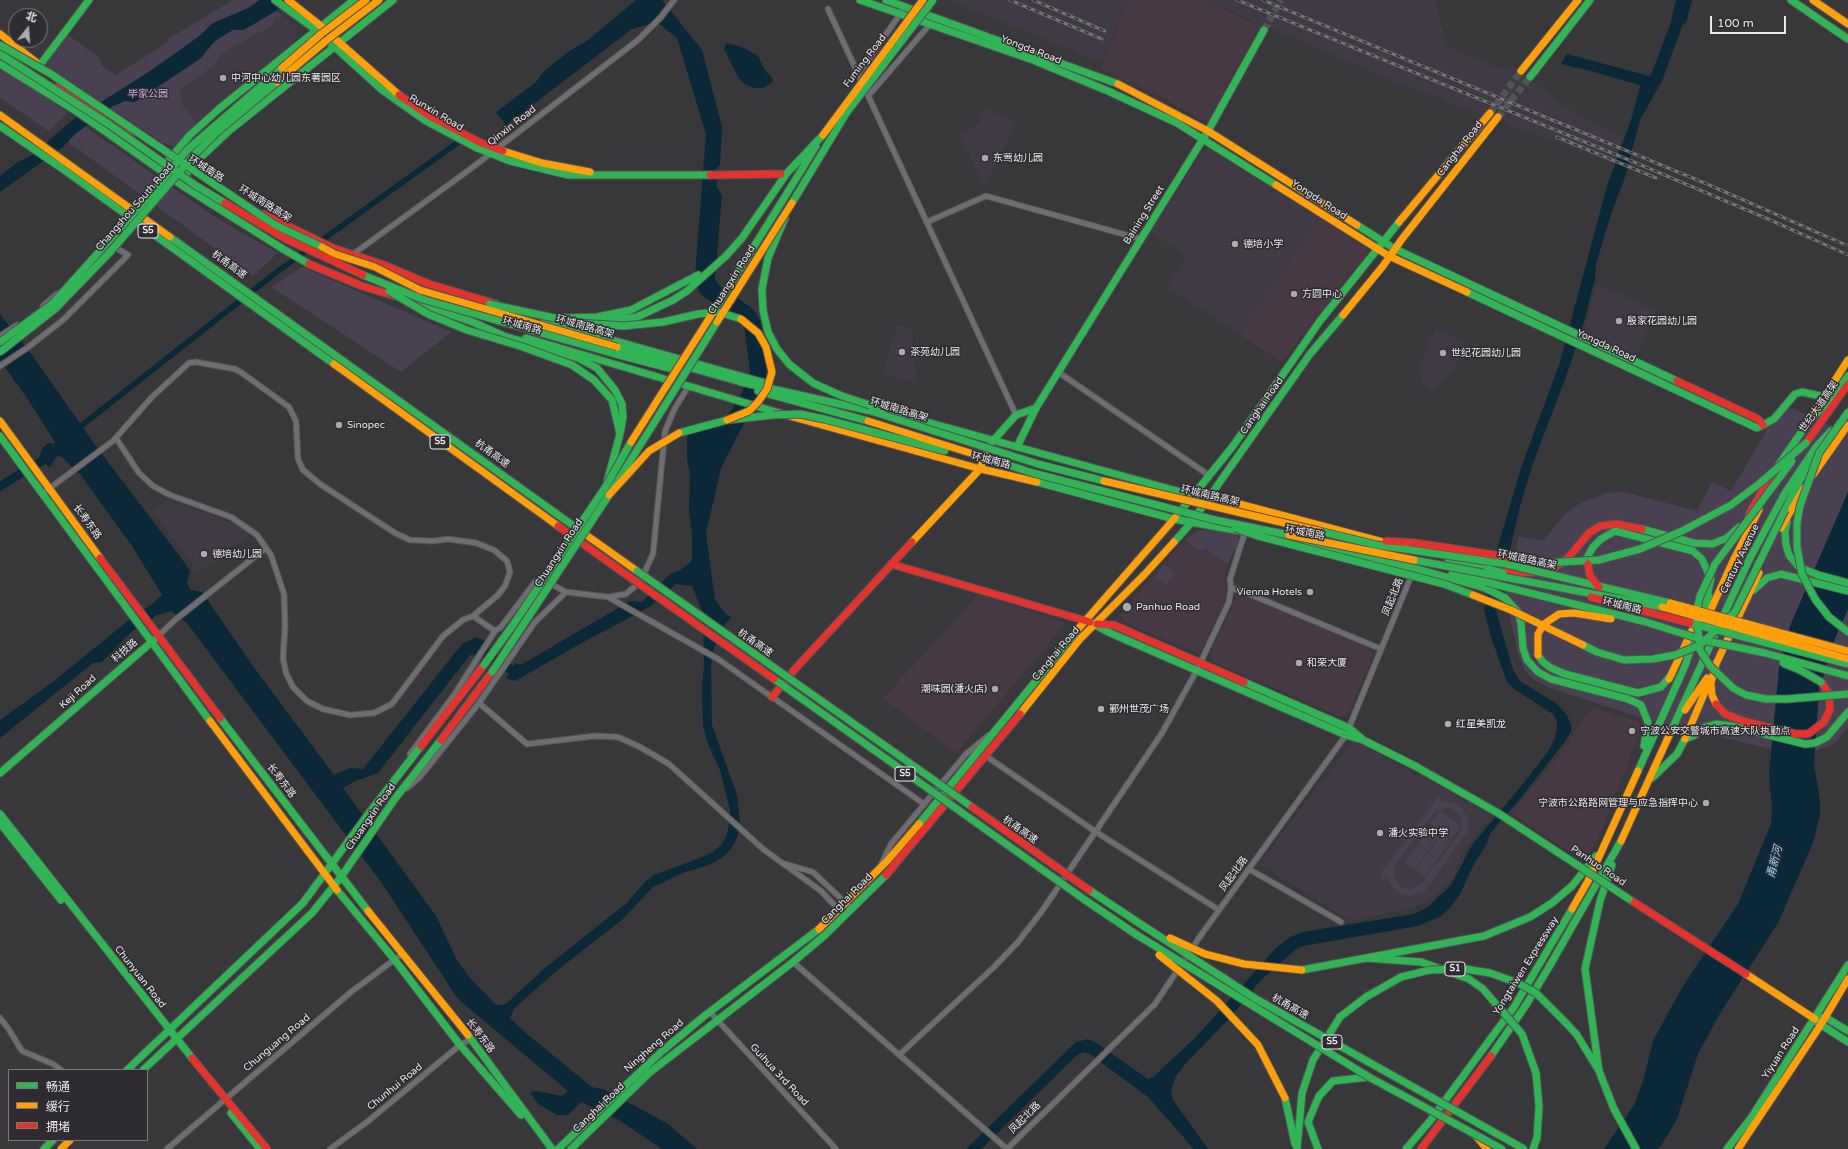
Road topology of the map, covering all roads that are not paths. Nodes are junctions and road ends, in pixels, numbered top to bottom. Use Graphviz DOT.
graph roads {
  1 [pos="89,0"];
  2 [pos="275,0"];
  3 [pos="288,0"];
  4 [pos="354,0"];
  5 [pos="366,0"];
  6 [pos="379,0"];
  7 [pos="392,0"];
  8 [pos="674,0"];
  9 [pos="860,0"];
  10 [pos="886,0"];
  11 [pos="923,0"];
  12 [pos="933,0"];
  13 [pos="1578,0"];
  14 [pos="1590,0"];
  15 [pos="1791,0"];
  16 [pos="1813,0"];
  17 [pos="905,7"];
  18 [pos="828,8"];
  19 [pos="900,14"];
  20 [pos="936,18"];
  21 [pos="930,24"];
  22 [pos="1848,24"];
  23 [pos="316,30"];
  24 [pos="1264,30"];
  25 [pos="0,34"];
  26 [pos="1848,39"];
  27 [pos="0,45"];
  28 [pos="334,47"];
  29 [pos="0,54"];
  30 [pos="0,64"];
  31 [pos="40,65"];
  32 [pos="1521,71"];
  33 [pos="859,73"];
  34 [pos="52,74"];
  35 [pos="1530,77"];
  36 [pos="869,95"];
  37 [pos="1490,113"];
  38 [pos="0,115"];
  39 [pos="1498,117"];
  40 [pos="0,126"];
  41 [pos="1208,131"];
  42 [pos="823,135"];
  43 [pos="1203,138"];
  44 [pos="494,151"];
  45 [pos="170,158"];
  46 [pos="160,170"];
  47 [pos="190,170"];
  48 [pos="781,174"];
  49 [pos="178,183"];
  50 [pos="788,209"];
  51 [pos="927,222"];
  52 [pos="1141,239"];
  53 [pos="1384,242"];
  54 [pos="1395,248"];
  55 [pos="1378,250"];
  56 [pos="352,254"];
  57 [pos="726,256"];
  58 [pos="1389,256"];
  59 [pos="375,267"];
  60 [pos="362,275"];
  61 [pos="541,318"];
  62 [pos="468,320"];
  63 [pos="588,324"];
  64 [pos="0,336"];
  65 [pos="0,342"];
  66 [pos="0,352"];
  67 [pos="1848,360"];
  68 [pos="0,366"];
  69 [pos="1058,372"];
  70 [pos="1848,376"];
  71 [pos="1848,384"];
  72 [pos="688,387"];
  73 [pos="1828,397"];
  74 [pos="1036,408"];
  75 [pos="1848,412"];
  76 [pos="1016,415"];
  77 [pos="727,420"];
  78 [pos="0,421"];
  79 [pos="1763,425"];
  80 [pos="1848,425"];
  81 [pos="620,434"];
  82 [pos="0,436"];
  83 [pos="116,438"];
  84 [pos="992,440"];
  85 [pos="1806,443"];
  86 [pos="1017,447"];
  87 [pos="1819,452"];
  88 [pos="1038,464"];
  89 [pos="980,469"];
  90 [pos="1033,473"];
  91 [pos="1210,476"];
  92 [pos="606,486"];
  93 [pos="49,488"];
  94 [pos="42,494"];
  95 [pos="1193,494"];
  96 [pos="609,495"];
  97 [pos="1211,497"];
  98 [pos="1793,506"];
  99 [pos="1174,519"];
  100 [pos="1215,520"];
  101 [pos="1192,523"];
  102 [pos="1245,532"];
  103 [pos="1343,534"];
  104 [pos="266,548"];
  105 [pos="1342,551"];
  106 [pos="891,564"];
  107 [pos="1489,567"];
  108 [pos="1414,568"];
  109 [pos="1848,583"];
  110 [pos="1486,585"];
  111 [pos="1230,588"];
  112 [pos="1848,591"];
  113 [pos="566,592"];
  114 [pos="1709,596"];
  115 [pos="608,597"];
  116 [pos="1716,598"];
  117 [pos="1605,600"];
  118 [pos="1742,610"];
  119 [pos="473,616"];
  120 [pos="1087,620"];
  121 [pos="1095,624"];
  122 [pos="1715,624"];
  123 [pos="495,631"];
  124 [pos="1697,632"];
  125 [pos="1848,632"];
  126 [pos="158,636"];
  127 [pos="1703,640"];
  128 [pos="151,642"];
  129 [pos="1381,649"];
  130 [pos="1848,651"];
  131 [pos="1848,655"];
  132 [pos="1831,659"];
  133 [pos="1848,659"];
  134 [pos="1200,662"];
  135 [pos="1716,664"];
  136 [pos="1848,664"];
  137 [pos="1686,666"];
  138 [pos="1197,670"];
  139 [pos="1848,676"];
  140 [pos="1669,679"];
  141 [pos="105,682"];
  142 [pos="1848,694"];
  143 [pos="772,697"];
  144 [pos="479,703"];
  145 [pos="1848,712"];
  146 [pos="1672,729"];
  147 [pos="994,731"];
  148 [pos="1348,732"];
  149 [pos="1685,739"];
  150 [pos="986,756"];
  151 [pos="0,767"];
  152 [pos="0,773"];
  153 [pos="1636,776"];
  154 [pos="1648,781"];
  155 [pos="385,794"];
  156 [pos="394,799"];
  157 [pos="924,804"];
  158 [pos="0,814"];
  159 [pos="0,823"];
  160 [pos="1096,832"];
  161 [pos="1609,837"];
  162 [pos="1621,840"];
  163 [pos="778,861"];
  164 [pos="332,865"];
  165 [pos="880,868"];
  166 [pos="1249,869"];
  167 [pos="325,874"];
  168 [pos="341,876"];
  169 [pos="334,886"];
  170 [pos="846,903"];
  171 [pos="852,909"];
  172 [pos="839,910"];
  173 [pos="1218,910"];
  174 [pos="844,916"];
  175 [pos="1341,922"];
  176 [pos="1145,927"];
  177 [pos="1137,935"];
  178 [pos="402,954"];
  179 [pos="1366,958"];
  180 [pos="394,959"];
  181 [pos="793,962"];
  182 [pos="1848,965"];
  183 [pos="1848,979"];
  184 [pos="710,1012"];
  185 [pos="703,1017"];
  186 [pos="1825,1017"];
  187 [pos="0,1018"];
  188 [pos="1815,1019"];
  189 [pos="717,1021"];
  190 [pos="1820,1026"];
  191 [pos="1848,1031"];
  192 [pos="168,1032"];
  193 [pos="1493,1036"];
  194 [pos="174,1039"];
  195 [pos="471,1039"];
  196 [pos="1848,1042"];
  197 [pos="460,1045"];
  198 [pos="899,1054"];
  199 [pos="60,1069"];
  200 [pos="128,1069"];
  201 [pos="143,1069"];
  202 [pos="1599,1071"];
  203 [pos="1369,1078"];
  204 [pos="622,1093"];
  205 [pos="224,1100"];
  206 [pos="600,1115"];
  207 [pos="1475,1135"];
  208 [pos="52,1141"];
  209 [pos="69,1141"];
  210 [pos="1422,1148"];
  211 [pos="44,1149"];
  212 [pos="61,1149"];
  213 [pos="167,1149"];
  214 [pos="260,1149"];
  215 [pos="267,1149"];
  216 [pos="330,1149"];
  217 [pos="552,1149"];
  218 [pos="558,1149"];
  219 [pos="571,1149"];
  220 [pos="836,1149"];
  221 [pos="1007,1149"];
  222 [pos="1296,1149"];
  223 [pos="1318,1149"];
  224 [pos="1400,1149"];
  225 [pos="1406,1149"];
  226 [pos="1487,1149"];
  227 [pos="1502,1149"];
  228 [pos="1524,1149"];
  229 [pos="1533,1149"];
  230 [pos="1636,1149"];
  231 [pos="1727,1149"];
  232 [pos="1738,1149"];
  1 -- 31 [label="main road"];
  2 -- 23 [label="main road, Runxin Road"];
  3 -- 44 [label="main road, Runxin Road"];
  4 -- 23 [label="main road"];
  5 -- 65 [label="main road, Changshou South Road, bridge"];
  6 -- 66 [label="main road, Changshou South Road, bridge"];
  7 -- 28 [label="main road"];
  8 -- 44 [label="street, Qinxin Road"];
  9 -- 19 [label="main road, Yongda Road"];
  10 -- 17 [label="main road, Yongda Road"];
  11 -- 42 [label="main road, Fuming Road, bridge"];
  12 -- 50 [label="main road, Chuangxin Road, bridge"];
  13 -- 32 [label="main road"];
  14 -- 35 [label="main road"];
  15 -- 26 [label="main road"];
  16 -- 22 [label="main road"];
  17 -- 19 [label="street"];
  17 -- 20 [label="main road, Yongda Road"];
  18 -- 33 [label="street"];
  19 -- 21 [label="main road, Yongda Road"];
  19 -- 33 [label="street"];
  20 -- 21 [label="street"];
  20 -- 41 [label="main road, Yongda Road"];
  21 -- 36 [label="street"];
  21 -- 43 [label="main road, Yongda Road"];
  23 -- 28 [label="main road, Runxin Road"];
  23 -- 45 [label="main road"];
  24 -- 41 [label="main road, Baining Street"];
  25 -- 31 [label="main road"];
  27 -- 34 [label="main road, 环城南路高架, bridge"];
  27 -- 45 [label="main road, 环城南路"];
  28 -- 44 [label="main road, Runxin Road"];
  28 -- 47 [label="main road"];
  29 -- 60 [label="main road, 环城南路高架, bridge"];
  30 -- 46 [label="main road"];
  31 -- 34 [label="main road, bridge"];
  33 -- 36 [label="street"];
  34 -- 59 [label="main road, 环城南路高架, bridge"];
  36 -- 51 [label="street"];
  37 -- 53 [label="main road, Canghai Road"];
  38 -- 176 [label="main road, 杭甬高速 / S5, bridge"];
  39 -- 54 [label="main road, Canghai Road"];
  40 -- 177 [label="main road, 杭甬高速 / S5, bridge"];
  41 -- 43 [label="main road, Baining Street"];
  41 -- 53 [label="main road, Yongda Road"];
  42 -- 57 [label="main road"];
  42 -- 92 [label="main road, Chuangxin Road, bridge"];
  43 -- 52 [label="main road, Baining Street"];
  43 -- 55 [label="main road, Yongda Road"];
  44 -- 48 [label="main road, Runxin Road"];
  44 -- 56 [label="street, Qinxin Road"];
  45 -- 46 [label="main road"];
  45 -- 47 [label="main road, 环城南路"];
  46 -- 49 [label="main road"];
  47 -- 49 [label="main road"];
  47 -- 56 [label="main road, 环城南路"];
  49 -- 62 [label="main road, 环城南路"];
  50 -- 88 [label="main road, bridge"];
  50 -- 96 [label="main road, Chuangxin Road, bridge"];
  51 -- 52 [label="street"];
  51 -- 76 [label="street"];
  52 -- 69 [label="main road, Baining Street"];
  53 -- 54 [label="main road, Yongda Road"];
  53 -- 55 [label="main road, Canghai Road"];
  54 -- 58 [label="main road, Canghai Road"];
  54 -- 79 [label="main road, Yongda Road"];
  55 -- 58 [label="main road, Yongda Road"];
  55 -- 91 [label="main road, Canghai Road"];
  56 -- 61 [label="main road, 环城南路"];
  57 -- 61 [label="main road"];
  57 -- 63 [label="main road, bridge"];
  58 -- 79 [label="main road, Yongda Road"];
  58 -- 97 [label="main road, Canghai Road"];
  59 -- 63 [label="main road, bridge"];
  59 -- 88 [label="main road, 环城南路高架, bridge"];
  60 -- 81 [label="main road, bridge"];
  60 -- 90 [label="main road, 环城南路高架, bridge"];
  61 -- 84 [label="main road, 环城南路"];
  62 -- 72 [label="main road, 环城南路"];
  62 -- 81 [label="main road"];
  63 -- 77 [label="main road, bridge"];
  64 -- 68 [label="street"];
  67 -- 73 [label="main road"];
  69 -- 74 [label="main road, Baining Street"];
  69 -- 91 [label="street"];
  70 -- 73 [label="main road, Century Avenue"];
  71 -- 85 [label="main road, 世纪大道高架"];
  72 -- 89 [label="main road, 环城南路"];
  72 -- 115 [label="street"];
  73 -- 79 [label="main road"];
  73 -- 107 [label="main road, bridge"];
  73 -- 116 [label="main road, Century Avenue"];
  74 -- 76 [label="main road"];
  74 -- 86 [label="main road, Baining Street"];
  75 -- 87 [label="main road, bridge"];
  75 -- 146 [label="main road, Century Avenue"];
  76 -- 84 [label="main road"];
  77 -- 90 [label="main road, bridge"];
  77 -- 96 [label="main road, bridge"];
  78 -- 93 [label="main road, 长寿东路"];
  80 -- 98 [label="main road"];
  81 -- 92 [label="main road, bridge"];
  82 -- 94 [label="main road, 长寿东路"];
  83 -- 93 [label="street"];
  83 -- 104 [label="street"];
  83 -- 119 [label="street"];
  84 -- 86 [label="main road, 环城南路"];
  84 -- 89 [label="main road"];
  85 -- 103 [label="main road, bridge"];
  85 -- 142 [label="main road, bridge"];
  86 -- 95 [label="main road, 环城南路"];
  87 -- 100 [label="main road, bridge"];
  87 -- 125 [label="main road, bridge"];
  88 -- 103 [label="main road, 环城南路高架, bridge"];
  89 -- 99 [label="main road, 环城南路"];
  89 -- 106 [label="main road"];
  90 -- 100 [label="main road, 环城南路高架, bridge"];
  91 -- 95 [label="main road, Canghai Road"];
  92 -- 155 [label="main road, Chuangxin Road, bridge"];
  93 -- 94 [label="street"];
  93 -- 126 [label="main road, 长寿东路"];
  94 -- 128 [label="main road, 长寿东路"];
  95 -- 97 [label="main road, 环城南路"];
  95 -- 99 [label="main road, Canghai Road"];
  96 -- 156 [label="main road, Chuangxin Road, bridge"];
  97 -- 101 [label="main road, Canghai Road"];
  97 -- 103 [label="main road, 环城南路"];
  98 -- 109 [label="main road"];
  98 -- 118 [label="main road"];
  99 -- 101 [label="main road, 环城南路"];
  99 -- 120 [label="main road, Canghai Road"];
  100 -- 133 [label="main road, 环城南路高架, bridge"];
  101 -- 102 [label="main road, 环城南路"];
  101 -- 121 [label="main road, Canghai Road"];
  102 -- 105 [label="main road, 环城南路"];
  102 -- 111 [label="street"];
  103 -- 107 [label="main road, 环城南路"];
  103 -- 130 [label="main road, 环城南路高架, bridge"];
  104 -- 119 [label="street"];
  104 -- 126 [label="street"];
  105 -- 108 [label="main road"];
  105 -- 110 [label="main road, 环城南路"];
  106 -- 120 [label="main road, Panhuo Road"];
  106 -- 143 [label="main road"];
  107 -- 117 [label="main road, 环城南路, bridge"];
  108 -- 110 [label="main road"];
  108 -- 129 [label="street, 凤起北路"];
  110 -- 127 [label="main road, 环城南路, bridge"];
  110 -- 153 [label="main road, bridge"];
  111 -- 129 [label="street"];
  111 -- 134 [label="street"];
  112 -- 118 [label="main road"];
  113 -- 115 [label="street"];
  113 -- 123 [label="street"];
  113 -- 144 [label="street"];
  114 -- 122 [label="main road, bridge"];
  114 -- 124 [label="main road"];
  114 -- 140 [label="main road"];
  115 -- 143 [label="street"];
  116 -- 124 [label="main road"];
  116 -- 137 [label="main road, Century Avenue"];
  117 -- 122 [label="main road, bridge"];
  117 -- 132 [label="main road, 环城南路, bridge"];
  118 -- 135 [label="main road"];
  119 -- 123 [label="street"];
  120 -- 121 [label="main road, Panhuo Road"];
  120 -- 147 [label="main road, Canghai Road"];
  121 -- 134 [label="main road, Panhuo Road"];
  121 -- 138 [label="main road, Panhuo Road"];
  121 -- 150 [label="main road, Canghai Road"];
  122 -- 131 [label="main road, bridge"];
  122 -- 132 [label="main road, bridge"];
  123 -- 155 [label="street"];
  124 -- 137 [label="main road"];
  124 -- 140 [label="main road"];
  126 -- 128 [label="main road, 科技路"];
  126 -- 164 [label="main road, 长寿东路"];
  127 -- 135 [label="main road, bridge"];
  127 -- 139 [label="main road, 环城南路, bridge"];
  127 -- 140 [label="main road, bridge"];
  128 -- 141 [label="main road, 科技路"];
  128 -- 167 [label="main road, 长寿东路"];
  129 -- 148 [label="street, 凤起北路"];
  132 -- 136 [label="main road, 环城南路, bridge"];
  134 -- 138 [label="street"];
  134 -- 148 [label="main road, Panhuo Road"];
  135 -- 146 [label="main road"];
  135 -- 149 [label="main road"];
  137 -- 153 [label="main road"];
  138 -- 148 [label="main road, Panhuo Road"];
  138 -- 160 [label="street"];
  141 -- 151 [label="main road, Keji Road"];
  141 -- 152 [label="main road, Keji Road"];
  143 -- 157 [label="street"];
  144 -- 156 [label="street"];
  144 -- 163 [label="street"];
  145 -- 149 [label="main road"];
  146 -- 154 [label="main road, Yongtaiwen Expressway"];
  147 -- 157 [label="street"];
  147 -- 165 [label="main road, Canghai Road"];
  148 -- 166 [label="street, 凤起北路"];
  148 -- 188 [label="main road, Panhuo Road, bridge"];
  149 -- 154 [label="main road"];
  150 -- 160 [label="street"];
  150 -- 171 [label="main road, Canghai Road"];
  153 -- 161 [label="main road, Yongtaiwen Expressway"];
  154 -- 162 [label="main road, Yongtaiwen Expressway"];
  155 -- 164 [label="main road, Chuangxin Road"];
  156 -- 168 [label="main road, Chuangxin Road"];
  157 -- 165 [label="street"];
  158 -- 192 [label="main road, Chunyuan Road"];
  159 -- 192 [label="main road, Chunyuan Road"];
  160 -- 173 [label="street"];
  160 -- 198 [label="street"];
  161 -- 179 [label="main road"];
  161 -- 193 [label="main road, Yongtaiwen Expressway"];
  162 -- 202 [label="main road"];
  162 -- 210 [label="main road, Yongtaiwen Expressway"];
  163 -- 170 [label="street"];
  163 -- 172 [label="street"];
  164 -- 167 [label="main road, Chuangxin Road"];
  164 -- 168 [label="main road, 长寿东路"];
  165 -- 170 [label="main road, Canghai Road"];
  166 -- 173 [label="street, 凤起北路"];
  166 -- 175 [label="street"];
  167 -- 169 [label="main road, 长寿东路"];
  167 -- 192 [label="main road, Chuangxin Road"];
  168 -- 169 [label="main road, Chuangxin Road"];
  168 -- 178 [label="main road, 长寿东路"];
  169 -- 180 [label="main road, 长寿东路"];
  169 -- 194 [label="main road, Chuangxin Road"];
  170 -- 171 [label="street"];
  170 -- 172 [label="main road, Canghai Road"];
  171 -- 174 [label="main road, Canghai Road"];
  172 -- 174 [label="street"];
  172 -- 184 [label="main road, Canghai Road"];
  173 -- 221 [label="street, 凤起北路"];
  174 -- 181 [label="main road, Canghai Road"];
  176 -- 179 [label="main road, bridge"];
  176 -- 228 [label="main road, 杭甬高速 / S5, bridge"];
  177 -- 203 [label="main road, 杭甬高速 / S5, bridge"];
  177 -- 222 [label="main road, bridge"];
  178 -- 180 [label="street, Chunguang Road"];
  178 -- 195 [label="main road, 长寿东路"];
  179 -- 229 [label="main road, bridge"];
  180 -- 197 [label="main road, 长寿东路"];
  180 -- 205 [label="street, Chunguang Road"];
  181 -- 189 [label="main road, Canghai Road"];
  181 -- 198 [label="street"];
  182 -- 188 [label="main road, Yiyuan Road"];
  183 -- 186 [label="main road, Yiyuan Road"];
  184 -- 185 [label="main road, Canghai Road"];
  184 -- 189 [label="street, Guihua 3rd Road"];
  185 -- 204 [label="main road, Ningheng Road"];
  186 -- 188 [label="main road"];
  186 -- 190 [label="main road, Yiyuan Road"];
  186 -- 191 [label="main road"];
  187 -- 199 [label="street"];
  188 -- 190 [label="main road, Panhuo Road"];
  188 -- 231 [label="main road, Yiyuan Road"];
  189 -- 204 [label="main road, Canghai Road"];
  189 -- 220 [label="street, Guihua 3rd Road"];
  190 -- 196 [label="main road, Panhuo Road"];
  190 -- 232 [label="main road, Yiyuan Road"];
  192 -- 194 [label="main road, Chunyuan Road"];
  192 -- 200 [label="main road, Chuangxin Road"];
  193 -- 224 [label="main road"];
  193 -- 225 [label="main road, Yongtaiwen Expressway"];
  194 -- 201 [label="main road, Chuangxin Road"];
  194 -- 205 [label="main road, Chunyuan Road"];
  195 -- 197 [label="street, Chunhui Road"];
  195 -- 217 [label="main road, 长寿东路"];
  197 -- 216 [label="street, Chunhui Road"];
  197 -- 217 [label="main road, 长寿东路"];
  198 -- 221 [label="street"];
  202 -- 222 [label="main road, S1, bridge"];
  202 -- 230 [label="main road, S1"];
  203 -- 207 [label="main road, 杭甬高速 / S5, bridge"];
  203 -- 223 [label="main road"];
  204 -- 206 [label="main road, Canghai Road"];
  205 -- 213 [label="street, Chunguang Road"];
  205 -- 214 [label="main road, Chunyuan Road"];
  205 -- 215 [label="main road, Chunyuan Road"];
  206 -- 218 [label="main road, Canghai Road"];
  206 -- 219 [label="main road, Canghai Road"];
  207 -- 226 [label="main road"];
  207 -- 227 [label="main road, 杭甬高速 / S5, bridge"];
  208 -- 211 [label="main road"];
  209 -- 212 [label="main road"];
}
